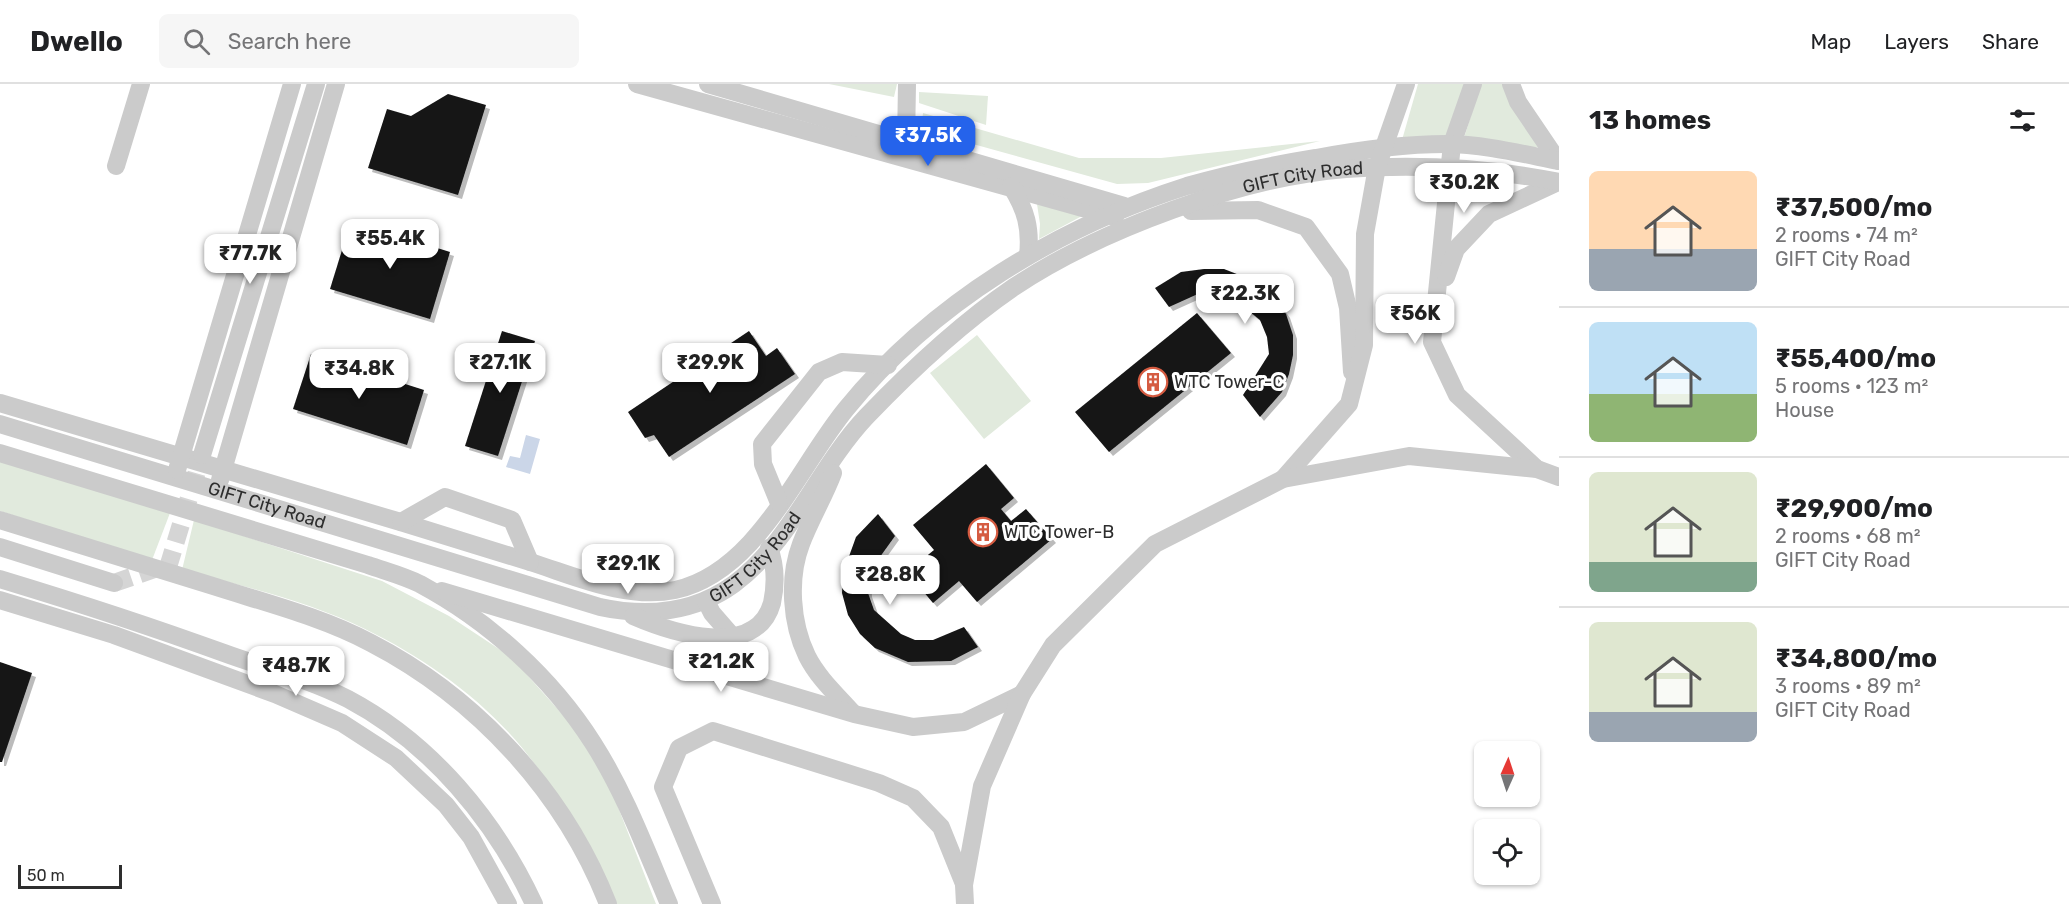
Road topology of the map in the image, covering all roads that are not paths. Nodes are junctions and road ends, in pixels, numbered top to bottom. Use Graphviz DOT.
graph roads {
  1 [pos="141,84"];
  2 [pos="292,84"];
  3 [pos="316,84"];
  4 [pos="336,84"];
  5 [pos="637,84"];
  6 [pos="708,84"];
  7 [pos="907,84"];
  8 [pos="1406,84"];
  9 [pos="1473,84"];
  10 [pos="1511,84"];
  11 [pos="906,142"];
  12 [pos="1452,144"];
  13 [pos="1384,146"];
  14 [pos="1558,161"];
  15 [pos="116,166"];
  16 [pos="1377,167"];
  17 [pos="1451,169"];
  18 [pos="1559,182"];
  19 [pos="1011,186"];
  20 [pos="1166,213"];
  21 [pos="1112,215"];
  22 [pos="1132,216"];
  23 [pos="1028,256"];
  24 [pos="1434,308"];
  25 [pos="888,365"];
  26 [pos="1353,390"];
  27 [pos="0,403"];
  28 [pos="0,424"];
  29 [pos="0,453"];
  30 [pos="202,454"];
  31 [pos="180,458"];
  32 [pos="833,459"];
  33 [pos="1537,469"];
  34 [pos="222,470"];
  35 [pos="175,477"];
  36 [pos="1559,477"];
  37 [pos="1283,479"];
  38 [pos="218,491"];
  39 [pos="779,503"];
  40 [pos="0,520"];
  41 [pos="401,522"];
  42 [pos="0,547"];
  43 [pos="769,548"];
  44 [pos="530,562"];
  45 [pos="0,579"];
  46 [pos="114,583"];
  47 [pos="418,583"];
  48 [pos="0,600"];
  49 [pos="706,601"];
  50 [pos="627,613"];
  51 [pos="732,636"];
  52 [pos="1022,693"];
  53 [pos="854,714"];
  54 [pos="964,885"];
  55 [pos="508,904"];
  56 [pos="534,904"];
  57 [pos="608,904"];
  58 [pos="669,904"];
  59 [pos="712,904"];
  60 [pos="965,904"];
  1 -- 15 [label="street"];
  2 -- 31 [label="street"];
  3 -- 30 [label="street"];
  4 -- 34 [label="street"];
  5 -- 19 [label="street"];
  6 -- 11 [label="street"];
  7 -- 11 [label="street"];
  8 -- 13 [label="street, GIFT City Road"];
  9 -- 12 [label="street"];
  10 -- 14 [label="street"];
  11 -- 22 [label="street"];
  12 -- 13 [label="street, GIFT City Road"];
  12 -- 14 [label="street, GIFT City Road"];
  12 -- 17 [label="street"];
  13 -- 16 [label="street"];
  13 -- 22 [label="street, GIFT City Road"];
  16 -- 17 [label="street, GIFT City Road"];
  16 -- 20 [label="street, GIFT City Road"];
  16 -- 26 [label="street"];
  17 -- 18 [label="street, GIFT City Road"];
  17 -- 24 [label="street"];
  18 -- 24 [label="street"];
  19 -- 21 [label="street"];
  19 -- 23 [label="street"];
  20 -- 22 [label="street, GIFT City Road"];
  20 -- 26 [label="street"];
  21 -- 22 [label="street"];
  21 -- 23 [label="street, GIFT City Road"];
  22 -- 32 [label="street, GIFT City Road"];
  23 -- 25 [label="street, GIFT City Road"];
  24 -- 33 [label="street"];
  25 -- 39 [label="street, GIFT City Road"];
  25 -- 39 [label="street"];
  26 -- 37 [label="street"];
  27 -- 31 [label="street, GIFT City Road"];
  28 -- 35 [label="street, GIFT City Road"];
  29 -- 47 [label="street, GIFT City Road"];
  31 -- 34 [label="street, GIFT City Road"];
  31 -- 35 [label="street"];
  32 -- 43 [label="street, GIFT City Road"];
  32 -- 53 [label="street"];
  33 -- 36 [label="street"];
  33 -- 37 [label="street"];
  34 -- 38 [label="street"];
  34 -- 41 [label="street, GIFT City Road"];
  35 -- 38 [label="street, GIFT City Road"];
  37 -- 52 [label="street"];
  38 -- 50 [label="street, GIFT City Road"];
  39 -- 44 [label="street, GIFT City Road"];
  40 -- 57 [label="street"];
  41 -- 44 [label="street, GIFT City Road"];
  41 -- 44 [label="street"];
  42 -- 46 [label="street"];
  43 -- 49 [label="street, GIFT City Road"];
  43 -- 51 [label="street"];
  45 -- 56 [label="street"];
  47 -- 53 [label="street"];
  47 -- 58 [label="street, GIFT City Road"];
  48 -- 55 [label="street"];
  49 -- 50 [label="street, GIFT City Road"];
  49 -- 51 [label="street"];
  50 -- 51 [label="street"];
  52 -- 53 [label="street"];
  52 -- 54 [label="street"];
  54 -- 59 [label="street"];
  54 -- 60 [label="street"];
}
